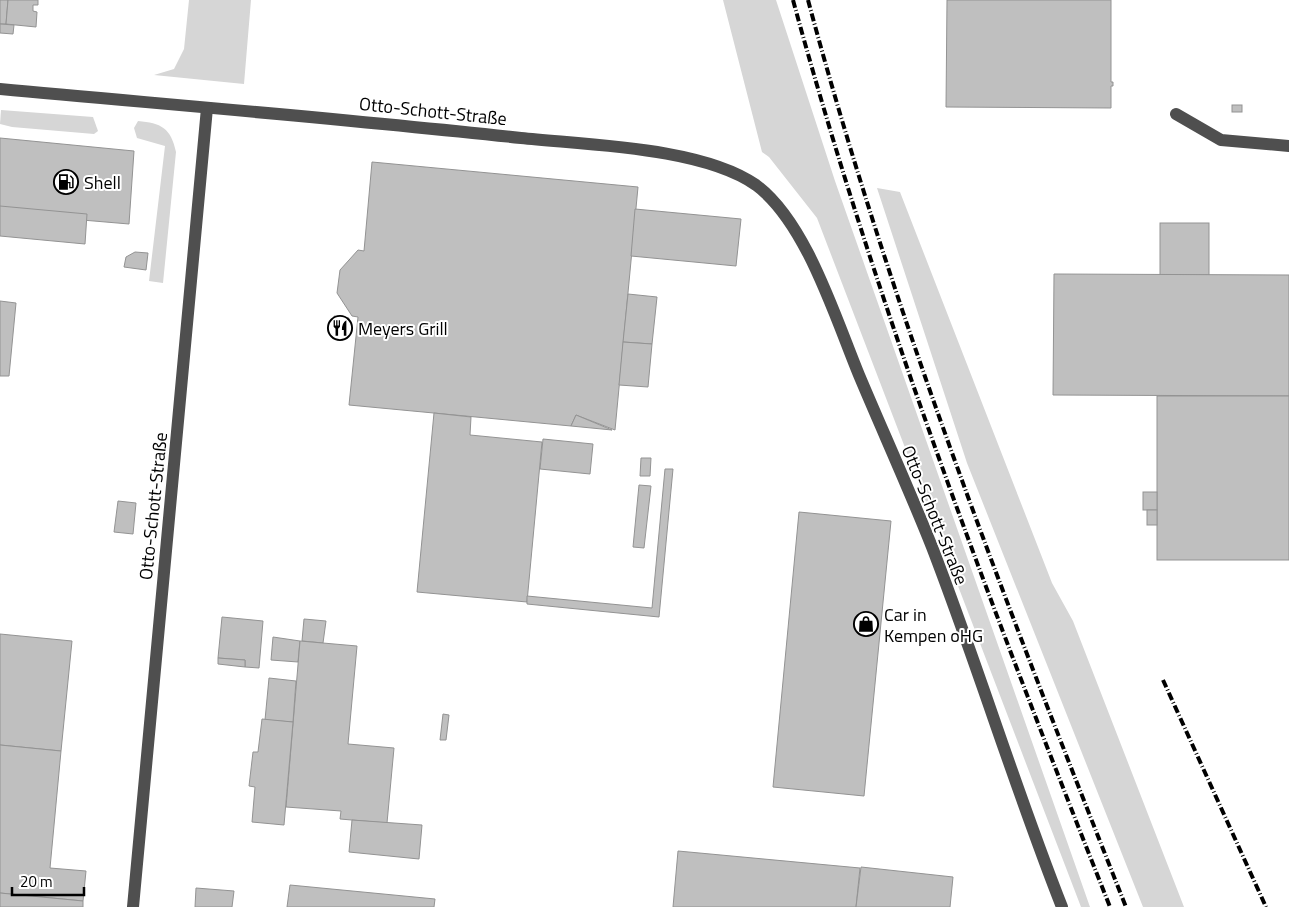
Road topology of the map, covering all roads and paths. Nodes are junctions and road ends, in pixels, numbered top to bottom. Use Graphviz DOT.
graph roads {
  1 [pos="0,89"];
  2 [pos="207,108"];
  3 [pos="1176,114"];
  4 [pos="1289,146"];
  5 [pos="133,907"];
  6 [pos="1062,907"];
  1 -- 2 [label="street, Otto-Schott-Straße"];
  2 -- 5 [label="street, Otto-Schott-Straße"];
  2 -- 6 [label="street, Otto-Schott-Straße"];
  3 -- 4 [label="street"];
}
